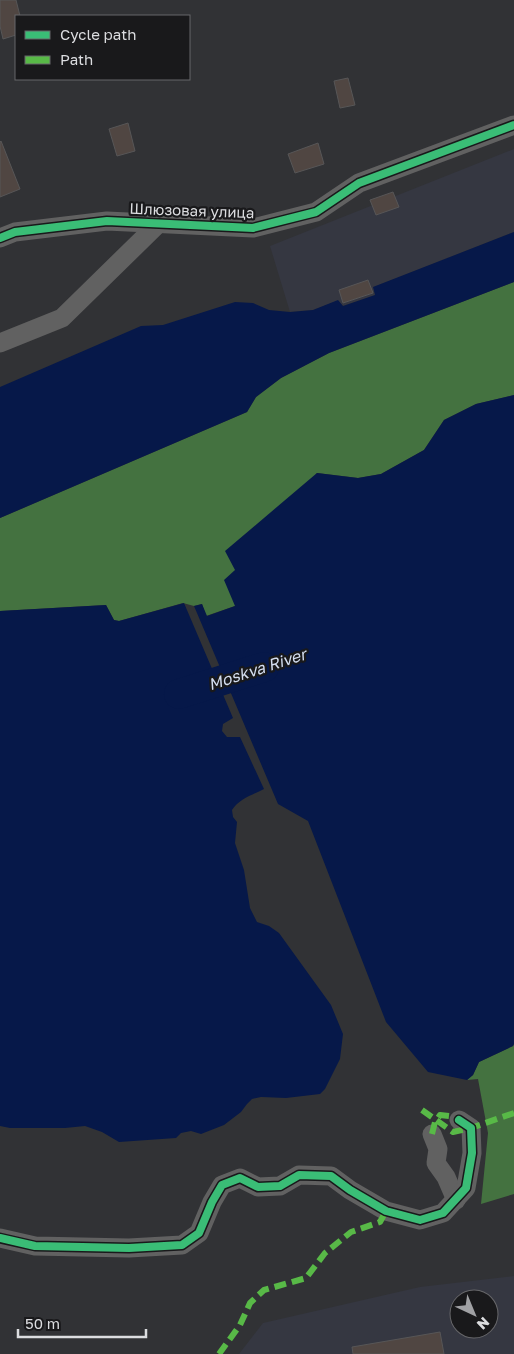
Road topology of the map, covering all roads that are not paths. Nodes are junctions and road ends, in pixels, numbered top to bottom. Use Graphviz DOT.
graph roads {
  1 [pos="514,125"];
  2 [pos="158,223"];
  3 [pos="0,238"];
  4 [pos="0,343"];
  5 [pos="459,1120"];
  6 [pos="432,1134"];
  7 [pos="456,1200"];
  8 [pos="0,1238"];
  1 -- 2 [label="street, Шлюзовая улица"];
  2 -- 3 [label="street, Шлюзовая улица"];
  2 -- 4 [label="street"];
  5 -- 7 [label="street"];
  6 -- 7 [label="street"];
  7 -- 8 [label="street"];
}
